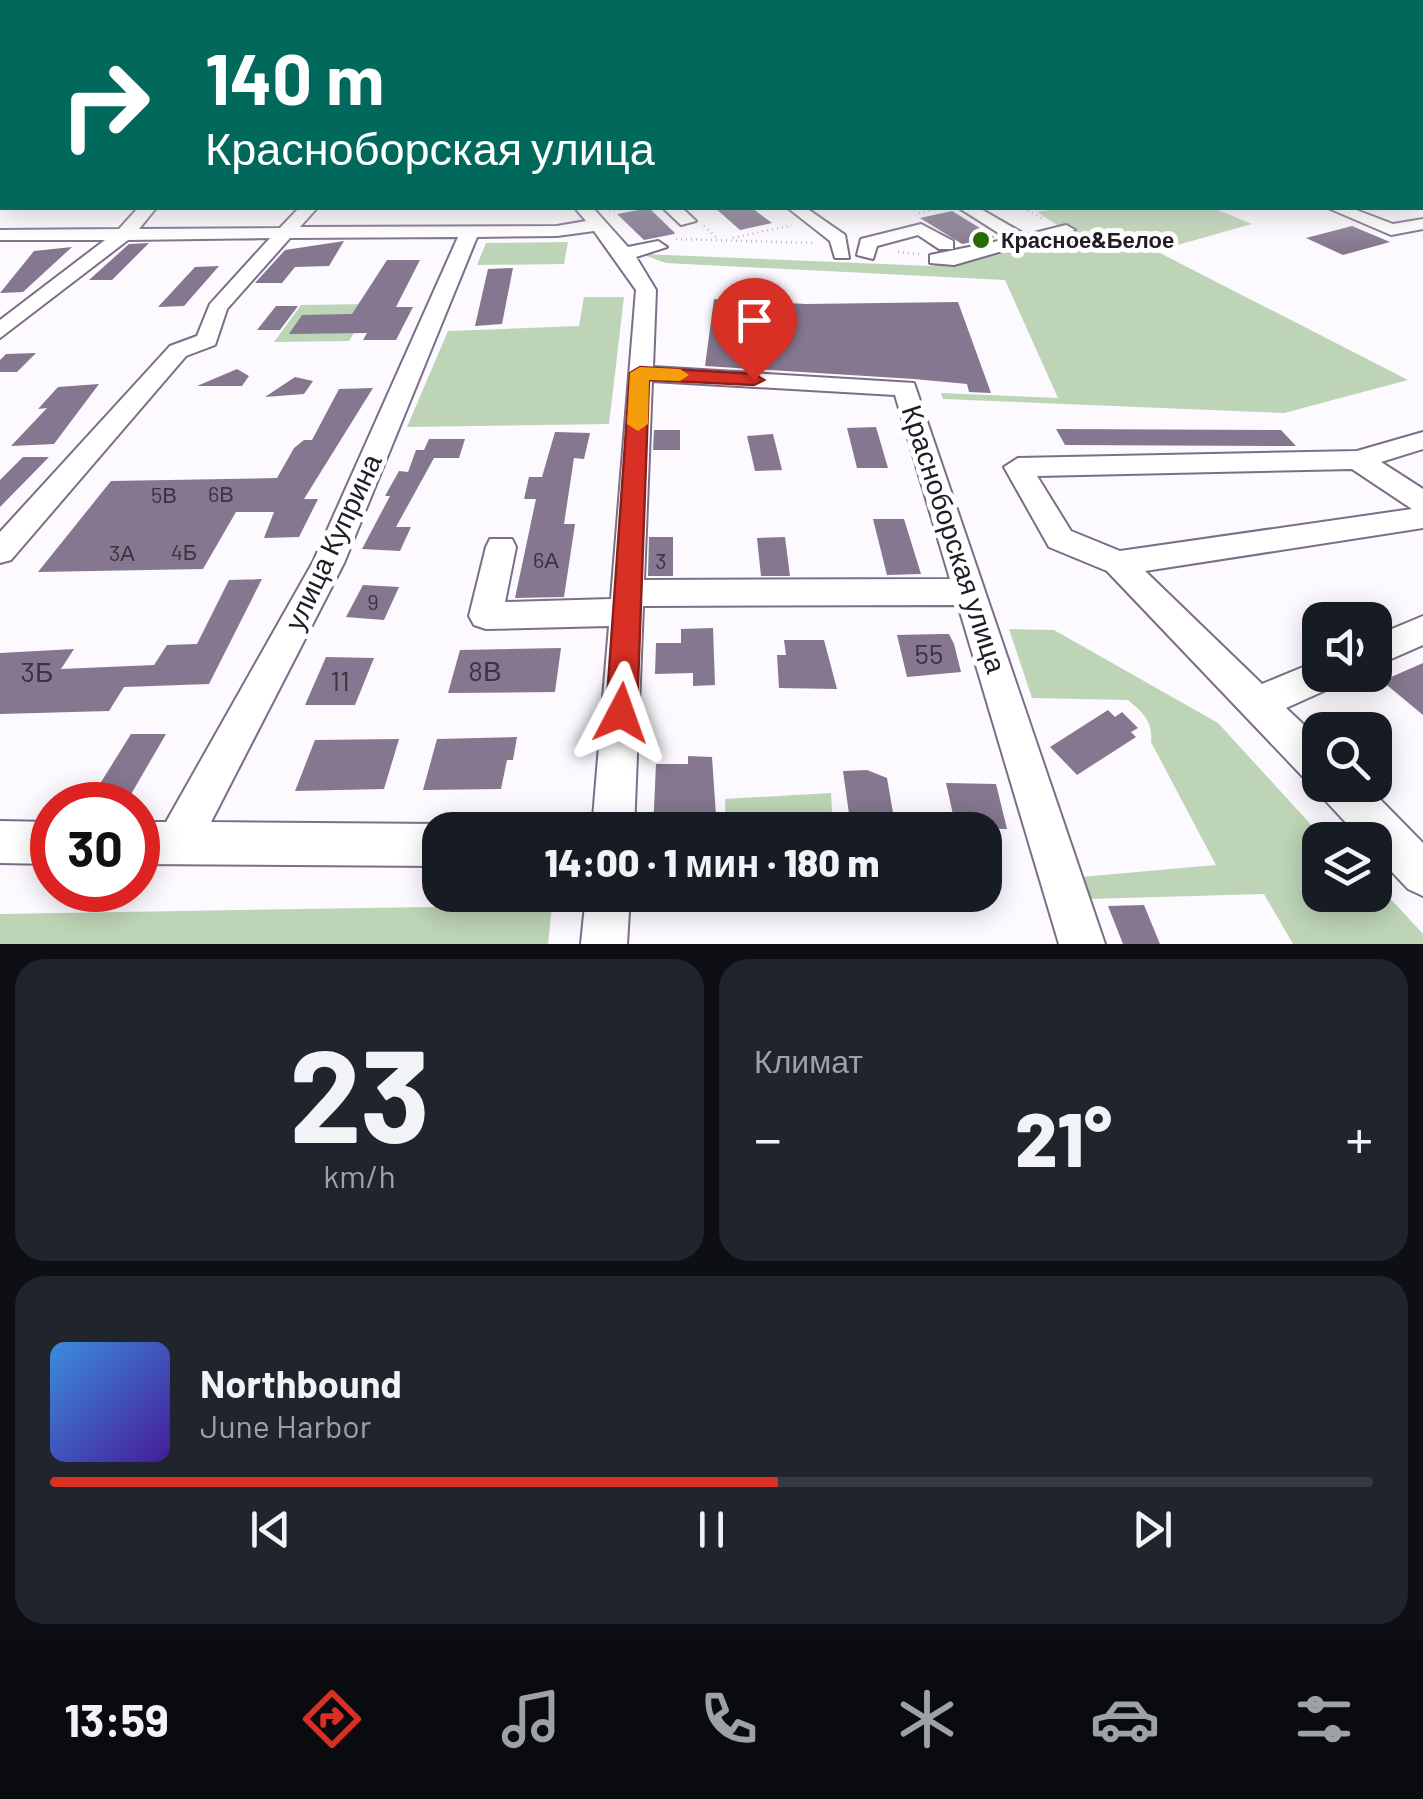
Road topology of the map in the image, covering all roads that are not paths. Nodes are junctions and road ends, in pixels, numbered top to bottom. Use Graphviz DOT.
graph roads {
  1 [pos="145,210"];
  2 [pos="306,210"];
  3 [pos="674,210"];
  4 [pos="970,210"];
  5 [pos="1341,210"];
  6 [pos="594,215"];
  7 [pos="793,216"];
  8 [pos="1423,224"];
  9 [pos="691,228"];
  10 [pos="1066,230"];
  11 [pos="285,232"];
  12 [pos="470,232"];
  13 [pos="126,233"];
  14 [pos="0,235"];
  15 [pos="1024,241"];
  16 [pos="658,247"];
  17 [pos="624,254"];
  18 [pos="842,254"];
  19 [pos="866,254"];
  20 [pos="0,331"];
  21 [pos="640,373"];
  22 [pos="1423,440"];
  23 [pos="1358,460"];
  24 [pos="1423,503"];
  25 [pos="1423,518"];
  26 [pos="501,547"];
  27 [pos="0,552"];
  28 [pos="1118,563"];
  29 [pos="971,592"];
  30 [pos="629,602"];
  31 [pos="1423,630"];
  32 [pos="1392,644"];
  33 [pos="1302,684"];
  34 [pos="1259,703"];
  35 [pos="1302,747"];
  36 [pos="1354,802"];
  37 [pos="614,812"];
  38 [pos="160,840"];
  39 [pos="0,842"];
  40 [pos="30,842"];
  41 [pos="160,843"];
  42 [pos="422,845"];
  43 [pos="1423,874"];
  44 [pos="607,912"];
  45 [pos="604,944"];
  46 [pos="1082,944"];
  1 -- 13 [label="street"];
  2 -- 11 [label="street"];
  3 -- 9 [label="street"];
  4 -- 15 [label="street"];
  5 -- 8 [label="street"];
  6 -- 12 [label="street"];
  6 -- 17 [label="street"];
  7 -- 18 [label="street"];
  10 -- 15 [label="street"];
  11 -- 12 [label="street"];
  11 -- 13 [label="street"];
  11 -- 27 [label="street"];
  12 -- 38 [label="street, улица Куприна"];
  13 -- 14 [label="street"];
  13 -- 20 [label="street"];
  15 -- 19 [label="street"];
  16 -- 17 [label="street"];
  17 -- 21 [label="street"];
  21 -- 29 [label="street, Красноборская улица"];
  21 -- 30 [label="street"];
  22 -- 23 [label="street"];
  23 -- 24 [label="street"];
  23 -- 28 [label="street"];
  25 -- 28 [label="street"];
  26 -- 30 [label="street"];
  28 -- 34 [label="street"];
  29 -- 30 [label="street"];
  29 -- 46 [label="street, Красноборская улица"];
  30 -- 37 [label="street"];
  31 -- 32 [label="street"];
  33 -- 34 [label="street"];
  34 -- 35 [label="street"];
  36 -- 43 [label="street"];
  39 -- 40 [label="street"];
  41 -- 42 [label="street"];
  44 -- 45 [label="street"];
}
